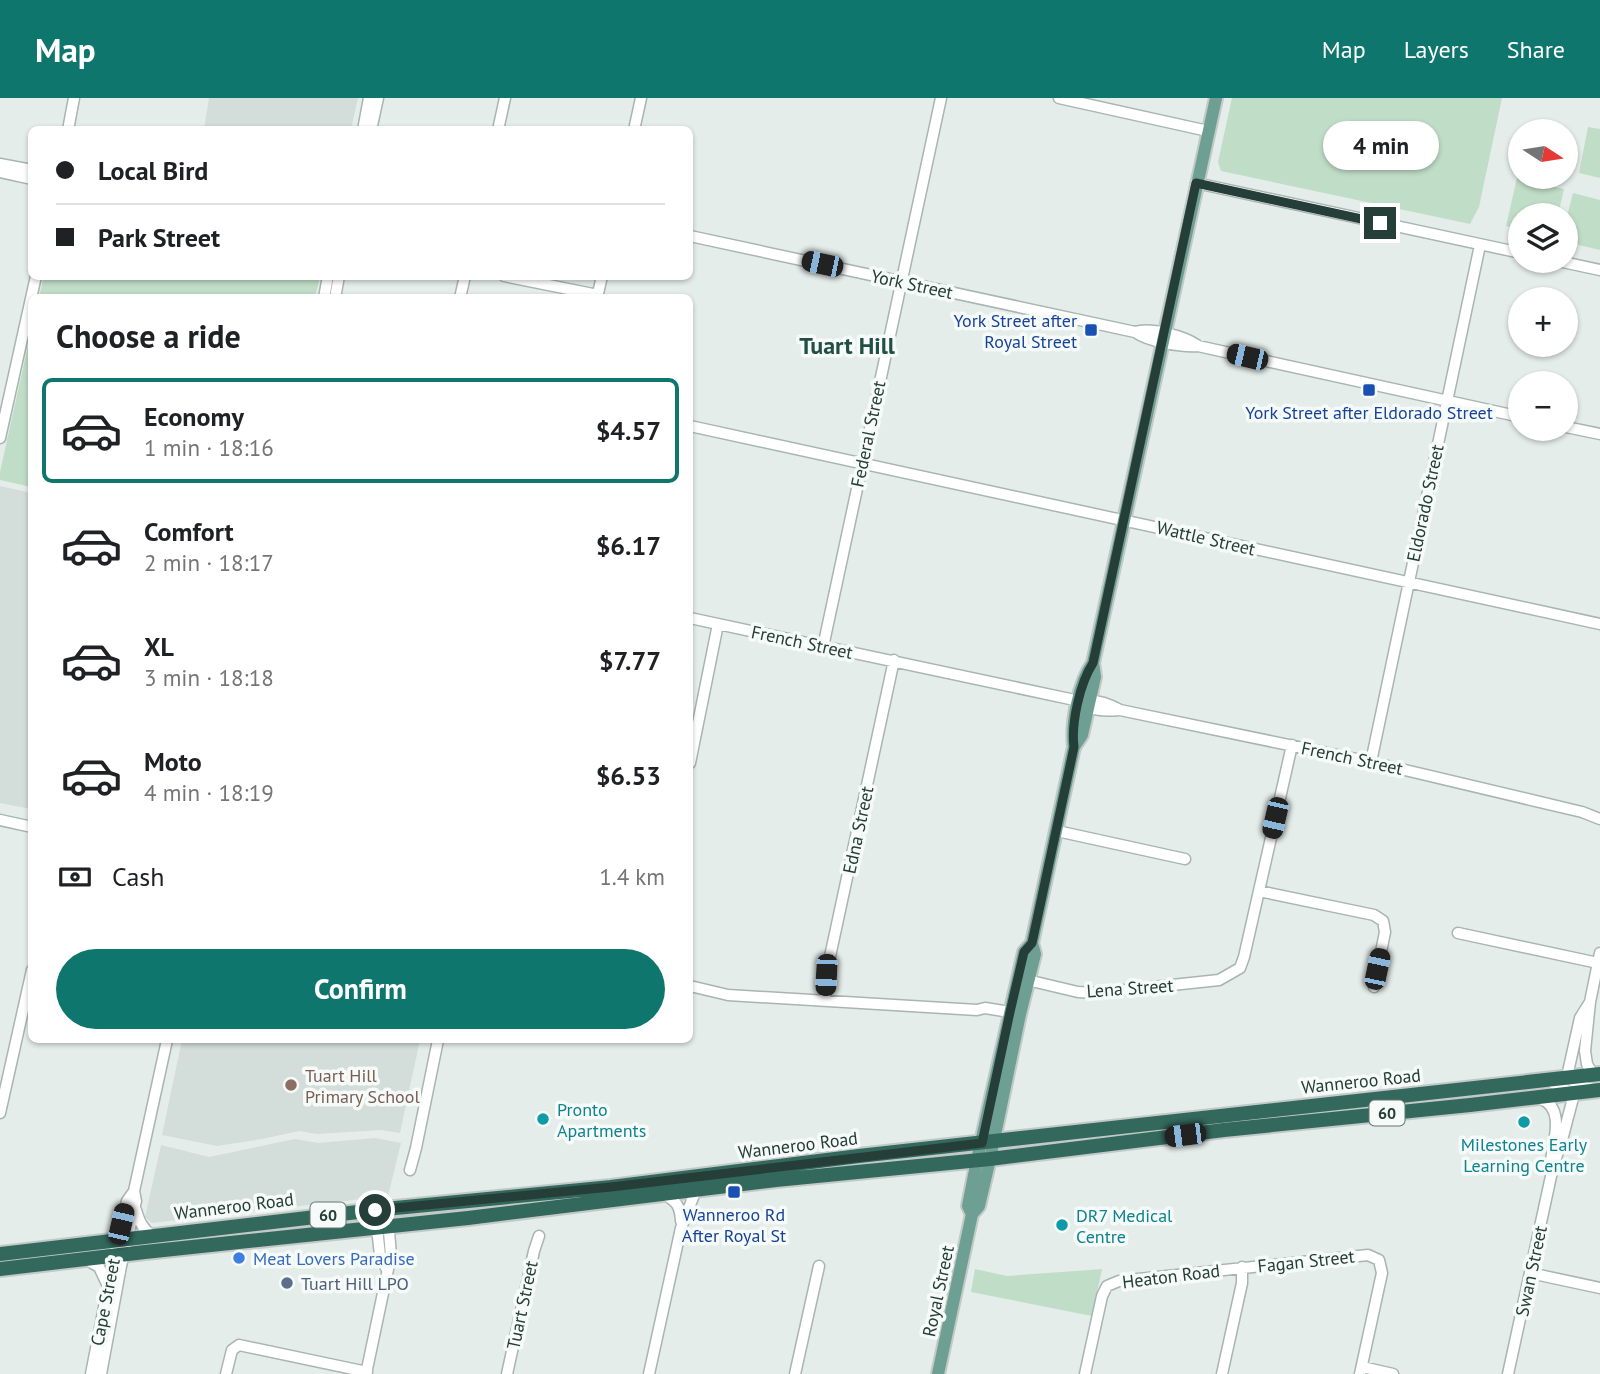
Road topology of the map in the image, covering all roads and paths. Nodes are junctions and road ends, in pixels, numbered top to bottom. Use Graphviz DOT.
graph roads {
  1 [pos="74,98"];
  2 [pos="369,98"];
  3 [pos="378,98"];
  4 [pos="505,98"];
  5 [pos="641,98"];
  6 [pos="941,98"];
  7 [pos="1059,98"];
  8 [pos="1216,98"];
  9 [pos="69,126"];
  10 [pos="364,126"];
  11 [pos="372,126"];
  12 [pos="499,126"];
  13 [pos="635,126"];
  14 [pos="1208,131"];
  15 [pos="0,164"];
  16 [pos="28,169"];
  17 [pos="0,172"];
  18 [pos="28,178"];
  19 [pos="1196,183"];
  20 [pos="693,237"];
  21 [pos="1480,245"];
  22 [pos="1508,250"];
  23 [pos="1578,265"];
  24 [pos="1600,270"];
  25 [pos="518,280"];
  26 [pos="901,281"];
  27 [pos="560,292"];
  28 [pos="579,294"];
  29 [pos="28,312"];
  30 [pos="1163,337"];
  31 [pos="1447,401"];
  32 [pos="1508,414"];
  33 [pos="693,427"];
  34 [pos="1578,429"];
  35 [pos="1600,434"];
  36 [pos="0,438"];
  37 [pos="862,463"];
  38 [pos="1124,520"];
  39 [pos="1408,584"];
  40 [pos="693,619"];
  41 [pos="718,624"];
  42 [pos="1600,624"];
  43 [pos="823,647"];
  44 [pos="894,660"];
  45 [pos="1085,703"];
  46 [pos="1292,745"];
  47 [pos="693,748"];
  48 [pos="1371,762"];
  49 [pos="1582,812"];
  50 [pos="1600,813"];
  51 [pos="1600,818"];
  52 [pos="0,820"];
  53 [pos="28,826"];
  54 [pos="1057,831"];
  55 [pos="1185,859"];
  56 [pos="1259,891"];
  57 [pos="1458,933"];
  58 [pos="1599,958"];
  59 [pos="1024,979"];
  60 [pos="693,987"];
  61 [pos="1374,987"];
  62 [pos="28,988"];
  63 [pos="825,1000"];
  64 [pos="1590,1002"];
  65 [pos="1014,1016"];
  66 [pos="166,1043"];
  67 [pos="437,1043"];
  68 [pos="1597,1074"];
  69 [pos="1568,1078"];
  70 [pos="1547,1080"];
  71 [pos="1598,1090"];
  72 [pos="1572,1093"];
  73 [pos="1533,1097"];
  74 [pos="0,1113"];
  75 [pos="988,1142"];
  76 [pos="984,1159"];
  77 [pos="1553,1167"];
  78 [pos="410,1170"];
  79 [pos="696,1190"];
  80 [pos="134,1191"];
  81 [pos="663,1193"];
  82 [pos="135,1206"];
  83 [pos="381,1209"];
  84 [pos="269,1222"];
  85 [pos="383,1227"];
  86 [pos="215,1228"];
  87 [pos="681,1228"];
  88 [pos="355,1230"];
  89 [pos="152,1235"];
  90 [pos="538,1236"];
  91 [pos="123,1238"];
  92 [pos="262,1240"];
  93 [pos="0,1253"];
  94 [pos="119,1255"];
  95 [pos="85,1259"];
  96 [pos="819,1266"];
  97 [pos="1242,1268"];
  98 [pos="0,1269"];
  99 [pos="1530,1273"];
  100 [pos="108,1287"];
  101 [pos="1600,1288"];
  102 [pos="1361,1371"];
  103 [pos="367,1373"];
  104 [pos="91,1374"];
  105 [pos="101,1374"];
  106 [pos="226,1374"];
  107 [pos="507,1374"];
  108 [pos="649,1374"];
  109 [pos="795,1374"];
  110 [pos="938,1374"];
  111 [pos="1085,1374"];
  112 [pos="1222,1374"];
  113 [pos="1393,1374"];
  114 [pos="1508,1374"];
  1 -- 9 [label="street"];
  2 -- 10 [label="street"];
  3 -- 11 [label="street"];
  4 -- 12 [label="street"];
  5 -- 13 [label="street"];
  6 -- 26 [label="street, Federal Street"];
  7 -- 14 [label="street"];
  8 -- 14 [label="main road, Royal Street"];
  14 -- 19 [label="main road, Royal Street"];
  15 -- 16 [label="street"];
  17 -- 18 [label="street"];
  19 -- 21 [label="street"];
  19 -- 30 [label="main road, Royal Street"];
  20 -- 26 [label="street, York Street"];
  21 -- 22 [label="street"];
  21 -- 31 [label="street, Eldorado Street"];
  23 -- 24 [label="street"];
  25 -- 27 [label="street"];
  26 -- 30 [label="street, York Street"];
  26 -- 37 [label="street, Federal Street"];
  27 -- 28 [label="street"];
  29 -- 36 [label="street"];
  30 -- 31 [label="street, York Street"];
  30 -- 38 [label="main road, Royal Street"];
  31 -- 32 [label="street, York Street"];
  31 -- 39 [label="street, Eldorado Street"];
  33 -- 37 [label="street, Wattle Street"];
  34 -- 35 [label="street"];
  37 -- 38 [label="street, Wattle Street"];
  37 -- 43 [label="street, Federal Street"];
  38 -- 39 [label="street, Wattle Street"];
  38 -- 45 [label="main road, Royal Street"];
  39 -- 42 [label="street, Wattle Street"];
  39 -- 48 [label="street, Eldorado Street"];
  40 -- 41 [label="street, French Street"];
  41 -- 43 [label="street, French Street"];
  41 -- 47 [label="street"];
  43 -- 44 [label="street, French Street"];
  44 -- 45 [label="street, French Street"];
  44 -- 63 [label="street, Edna Street"];
  45 -- 46 [label="street, French Street"];
  45 -- 54 [label="main road, Royal Street"];
  46 -- 48 [label="street, French Street"];
  46 -- 56 [label="street"];
  48 -- 49 [label="street, French Street"];
  49 -- 50 [label="street, French Street"];
  49 -- 51 [label="street, French Street"];
  52 -- 53 [label="street"];
  54 -- 55 [label="street"];
  54 -- 59 [label="main road, Royal Street"];
  56 -- 59 [label="street, Lena Street"];
  56 -- 61 [label="street"];
  57 -- 58 [label="street"];
  58 -- 64 [label="street"];
  59 -- 65 [label="main road, Royal Street"];
  60 -- 63 [label="street"];
  62 -- 74 [label="street"];
  63 -- 65 [label="street"];
  64 -- 68 [label="street"];
  64 -- 69 [label="street"];
  65 -- 75 [label="main road, Royal Street"];
  66 -- 80 [label="street, Cape Street"];
  67 -- 78 [label="street"];
  68 -- 69 [label="highway, Wanneroo Road / 60"];
  69 -- 70 [label="highway, Wanneroo Road / 60"];
  69 -- 71 [label="street"];
  70 -- 72 [label="street"];
  70 -- 75 [label="highway, Wanneroo Road / 60"];
  71 -- 72 [label="highway, Wanneroo Road / 60"];
  72 -- 73 [label="highway, Wanneroo Road / 60"];
  72 -- 77 [label="street, Swan Street"];
  73 -- 76 [label="highway, Wanneroo Road / 60"];
  73 -- 77 [label="street, Swan Street"];
  75 -- 76 [label="main road, Royal Street"];
  75 -- 83 [label="highway, Wanneroo Road / 60"];
  76 -- 79 [label="highway, Wanneroo Road / 60"];
  76 -- 110 [label="main road, Royal Street"];
  77 -- 99 [label="street, Swan Street"];
  79 -- 81 [label="highway, Wanneroo Road / 60"];
  79 -- 87 [label="street"];
  80 -- 82 [label="street, Cape Street"];
  80 -- 91 [label="street, Cape Street"];
  81 -- 85 [label="highway, Wanneroo Road / 60"];
  81 -- 87 [label="street"];
  82 -- 89 [label="street"];
  82 -- 91 [label="street, Cape Street"];
  83 -- 84 [label="highway, Wanneroo Road / 60"];
  83 -- 85 [label="street"];
  84 -- 86 [label="highway, Wanneroo Road / 60"];
  84 -- 88 [label="highway"];
  85 -- 88 [label="highway, Wanneroo Road / 60"];
  85 -- 103 [label="street"];
  86 -- 89 [label="highway, Wanneroo Road / 60"];
  86 -- 92 [label="highway"];
  87 -- 108 [label="street"];
  88 -- 92 [label="highway, Wanneroo Road / 60"];
  89 -- 91 [label="highway, Wanneroo Road / 60"];
  90 -- 107 [label="street, Tuart Street"];
  91 -- 93 [label="highway, Wanneroo Road / 60"];
  91 -- 94 [label="street, Cape Street"];
  92 -- 94 [label="highway, Wanneroo Road / 60"];
  94 -- 95 [label="highway, Wanneroo Road / 60"];
  94 -- 100 [label="street, Cape Street"];
  94 -- 105 [label="street, Cape Street"];
  95 -- 98 [label="highway, Wanneroo Road / 60"];
  95 -- 100 [label="street"];
  96 -- 109 [label="street"];
  97 -- 102 [label="street, Fagan Street"];
  97 -- 111 [label="street, Heaton Road"];
  97 -- 112 [label="street"];
  99 -- 101 [label="street"];
  99 -- 114 [label="street, Swan Street"];
  100 -- 104 [label="street, Cape Street"];
  102 -- 113 [label="street"];
  103 -- 106 [label="street"];
}
